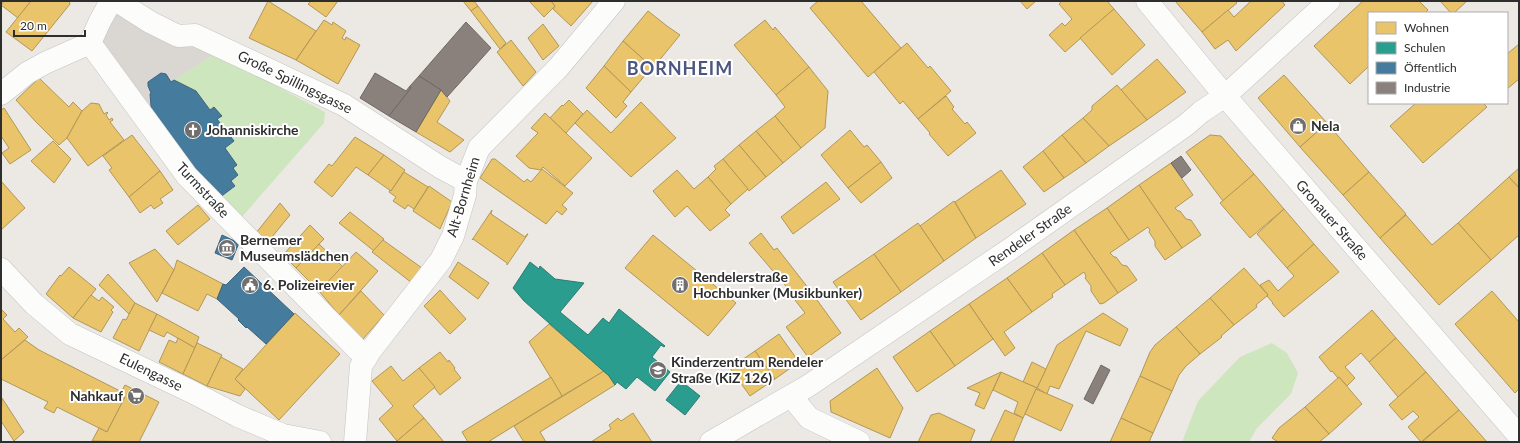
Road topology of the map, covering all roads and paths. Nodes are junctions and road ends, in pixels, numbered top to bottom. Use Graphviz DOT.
graph roads {
  1 [pos="111,1"];
  2 [pos="117,1"];
  3 [pos="614,1"];
  4 [pos="1148,1"];
  5 [pos="1329,1"];
  6 [pos="90,43"];
  7 [pos="1,94"];
  8 [pos="1225,96"];
  9 [pos="466,182"];
  10 [pos="1,269"];
  11 [pos="366,358"];
  12 [pos="792,396"];
  13 [pos="1519,436"];
  14 [pos="320,442"];
  15 [pos="355,442"];
  16 [pos="711,442"];
  17 [pos="859,442"];
  1 -- 6 [label="street"];
  2 -- 9 [label="street, Große Spillingsgasse"];
  3 -- 9 [label="street, Alt-Bornheim"];
  4 -- 8 [label="street, Gronauer Straße"];
  5 -- 8 [label="street, Rendeler Straße"];
  6 -- 7 [label="street"];
  6 -- 11 [label="street, Turmstraße"];
  8 -- 12 [label="street, Rendeler Straße"];
  8 -- 13 [label="street, Gronauer Straße"];
  9 -- 11 [label="street, Alt-Bornheim"];
  10 -- 14 [label="street, Eulengasse"];
  11 -- 15 [label="street, Alt-Bornheim"];
  12 -- 16 [label="street, Rendeler Straße"];
  12 -- 17 [label="street"];
}
